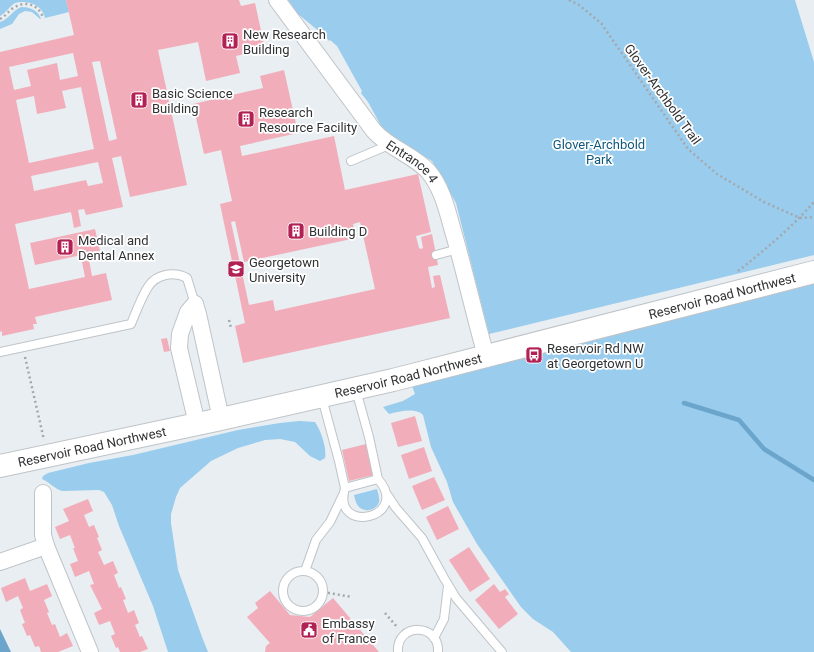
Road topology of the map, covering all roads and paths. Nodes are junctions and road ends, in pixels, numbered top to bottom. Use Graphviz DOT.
graph roads {
  1 [pos="277,0"];
  2 [pos="569,0"];
  3 [pos="43,18"];
  4 [pos="0,19"];
  5 [pos="389,145"];
  6 [pos="351,161"];
  7 [pos="814,202"];
  8 [pos="814,217"];
  9 [pos="800,218"];
  10 [pos="458,250"];
  11 [pos="436,254"];
  12 [pos="814,272"];
  13 [pos="733,276"];
  14 [pos="195,304"];
  15 [pos="229,320"];
  16 [pos="231,328"];
  17 [pos="23,347"];
  18 [pos="0,352"];
  19 [pos="486,356"];
  20 [pos="356,389"];
  21 [pos="321,397"];
  22 [pos="221,419"];
  23 [pos="197,424"];
  24 [pos="44,440"];
  25 [pos="0,466"];
  26 [pos="378,479"];
  27 [pos="344,492"];
  28 [pos="43,493"];
  29 [pos="386,493"];
  30 [pos="46,546"];
  31 [pos="0,562"];
  32 [pos="305,571"];
  33 [pos="448,586"];
  34 [pos="323,592"];
  35 [pos="352,597"];
  36 [pos="385,613"];
  37 [pos="404,635"];
  38 [pos="434,638"];
  39 [pos="90,652"];
  40 [pos="398,652"];
  41 [pos="438,652"];
  42 [pos="502,652"];
  1 -- 5 [label="street, Entrance 4"];
  2 -- 9 [label="path, Glover-Archbold Trail"];
  3 -- 4 [label="path"];
  5 -- 6 [label="lane"];
  5 -- 10 [label="street, Entrance 4"];
  7 -- 9 [label="path"];
  8 -- 9 [label="path, Glover-Archbold Trail"];
  9 -- 13 [label="path"];
  10 -- 11 [label="lane"];
  10 -- 19 [label="street, Entrance 4"];
  12 -- 19 [label="main road, Reservoir Road Northwest"];
  14 -- 17 [label="lane"];
  14 -- 22 [label="street"];
  14 -- 23 [label="street"];
  15 -- 16 [label="path"];
  17 -- 18 [label="lane"];
  17 -- 24 [label="path"];
  19 -- 20 [label="main road, Reservoir Road Northwest"];
  20 -- 21 [label="main road, Reservoir Road Northwest"];
  20 -- 26 [label="lane"];
  21 -- 22 [label="main road, Reservoir Road Northwest"];
  21 -- 27 [label="lane"];
  22 -- 23 [label="main road, Reservoir Road Northwest"];
  23 -- 25 [label="main road, Reservoir Road Northwest"];
  26 -- 27 [label="lane"];
  26 -- 29 [label="lane"];
  27 -- 29 [label="lane"];
  27 -- 32 [label="lane"];
  28 -- 30 [label="street"];
  29 -- 33 [label="lane"];
  30 -- 31 [label="street"];
  30 -- 39 [label="street"];
  32 -- 34 [label="lane"];
  32 -- 34 [label="lane"];
  33 -- 38 [label="lane"];
  33 -- 42 [label="lane"];
  34 -- 35 [label="path"];
  36 -- 37 [label="path"];
  37 -- 38 [label="lane"];
  37 -- 40 [label="lane"];
  38 -- 41 [label="lane"];
}
